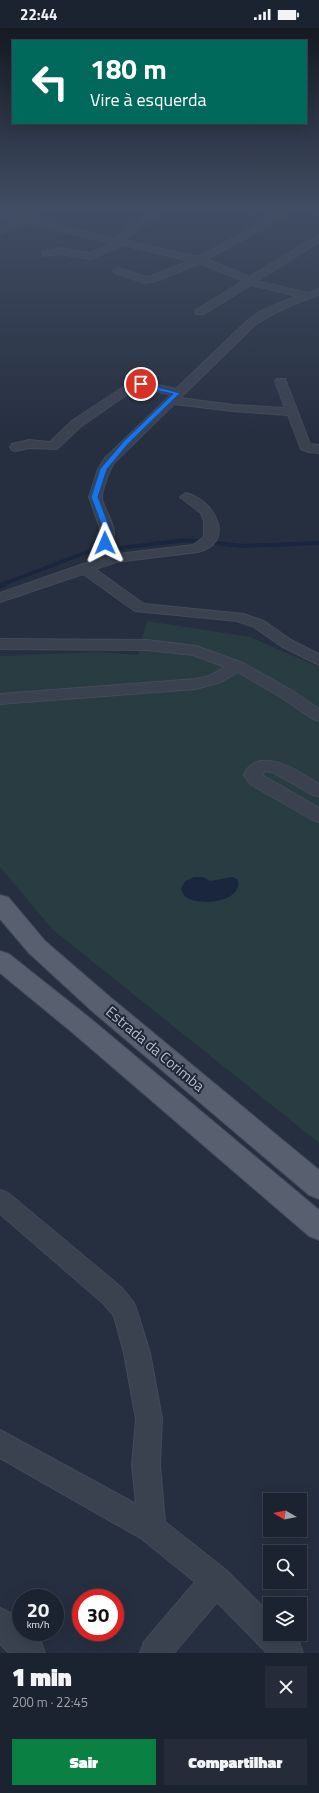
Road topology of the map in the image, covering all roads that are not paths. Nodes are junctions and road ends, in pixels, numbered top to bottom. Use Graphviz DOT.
graph roads {
  1 [pos="245,284"];
  2 [pos="258,284"];
  3 [pos="319,292"];
  4 [pos="306,296"];
  5 [pos="200,312"];
  6 [pos="281,381"];
  7 [pos="174,396"];
  8 [pos="292,412"];
  9 [pos="16,447"];
  10 [pos="319,449"];
  11 [pos="186,497"];
  12 [pos="105,543"];
  13 [pos="84,568"];
  14 [pos="0,598"];
  15 [pos="0,644"];
  16 [pos="319,660"];
  17 [pos="238,666"];
  18 [pos="0,698"];
  19 [pos="319,716"];
  20 [pos="319,791"];
  21 [pos="319,816"];
  22 [pos="0,903"];
  23 [pos="0,960"];
  24 [pos="319,1187"];
  25 [pos="0,1200"];
  26 [pos="319,1227"];
  27 [pos="0,1443"];
  28 [pos="152,1529"];
  29 [pos="216,1580"];
  30 [pos="0,1623"];
  31 [pos="30,1653"];
  32 [pos="155,1653"];
  33 [pos="288,1653"];
  1 -- 5 [label="street"];
  2 -- 4 [label="street"];
  3 -- 4 [label="street"];
  4 -- 7 [label="street"];
  6 -- 8 [label="street"];
  7 -- 8 [label="street"];
  7 -- 9 [label="street"];
  7 -- 12 [label="street"];
  8 -- 10 [label="street"];
  11 -- 13 [label="street"];
  13 -- 14 [label="street"];
  13 -- 16 [label="street"];
  15 -- 17 [label="street"];
  17 -- 18 [label="street"];
  17 -- 19 [label="street"];
  20 -- 21 [label="street"];
  22 -- 24 [label="main road, Estrada da Corimba"];
  23 -- 26 [label="main road, Estrada da Corimba"];
  25 -- 28 [label="street"];
  27 -- 28 [label="street"];
  28 -- 29 [label="street"];
  29 -- 32 [label="street"];
  29 -- 33 [label="street"];
  30 -- 31 [label="street"];
}
